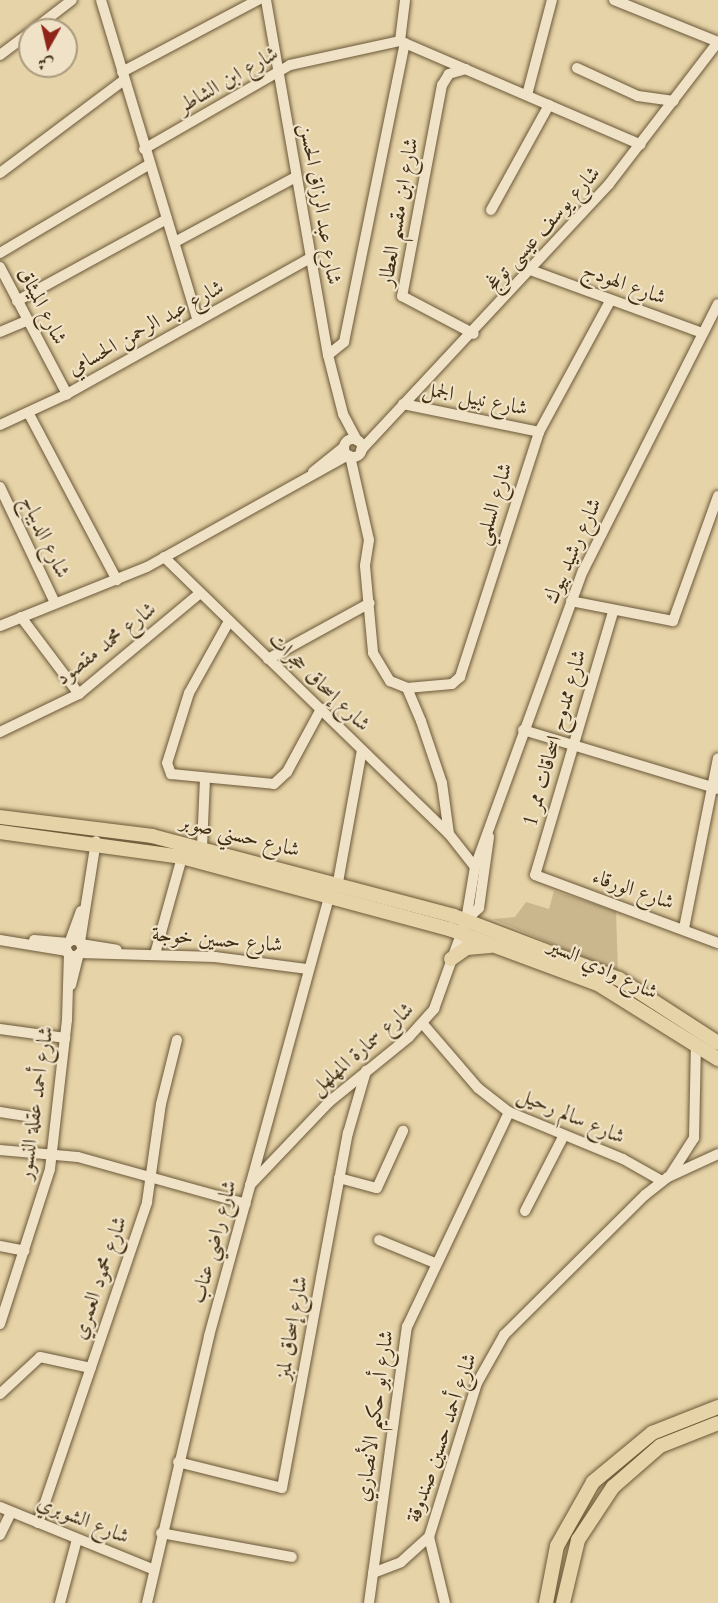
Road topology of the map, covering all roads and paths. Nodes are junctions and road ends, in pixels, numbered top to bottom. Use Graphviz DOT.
graph roads {
  1 [pos="72,0"];
  2 [pos="101,0"];
  3 [pos="258,0"];
  4 [pos="266,0"];
  5 [pos="405,0"];
  6 [pos="552,0"];
  7 [pos="614,0"];
  8 [pos="48,18"];
  9 [pos="18,41"];
  10 [pos="403,42"];
  11 [pos="718,42"];
  12 [pos="0,55"];
  13 [pos="577,68"];
  14 [pos="466,69"];
  15 [pos="278,74"];
  16 [pos="123,76"];
  17 [pos="527,95"];
  18 [pos="674,101"];
  19 [pos="549,105"];
  20 [pos="641,145"];
  21 [pos="144,149"];
  22 [pos="148,165"];
  23 [pos="0,173"];
  24 [pos="294,178"];
  25 [pos="491,210"];
  26 [pos="167,219"];
  27 [pos="175,243"];
  28 [pos="0,253"];
  29 [pos="309,259"];
  30 [pos="0,267"];
  31 [pos="532,271"];
  32 [pos="17,301"];
  33 [pos="610,301"];
  34 [pos="718,304"];
  35 [pos="26,321"];
  36 [pos="198,321"];
  37 [pos="0,332"];
  38 [pos="702,333"];
  39 [pos="474,334"];
  40 [pos="328,355"];
  41 [pos="67,394"];
  42 [pos="403,405"];
  43 [pos="29,414"];
  44 [pos="343,414"];
  45 [pos="0,425"];
  46 [pos="539,432"];
  47 [pos="359,445"];
  48 [pos="346,450"];
  49 [pos="0,487"];
  50 [pos="361,488"];
  51 [pos="718,496"];
  52 [pos="164,557"];
  53 [pos="117,580"];
  54 [pos="199,594"];
  55 [pos="571,601"];
  56 [pos="55,603"];
  57 [pos="370,603"];
  58 [pos="613,612"];
  59 [pos="21,616"];
  60 [pos="228,623"];
  61 [pos="0,626"];
  62 [pos="268,659"];
  63 [pos="407,688"];
  64 [pos="79,694"];
  65 [pos="321,709"];
  66 [pos="523,730"];
  67 [pos="0,732"];
  68 [pos="573,746"];
  69 [pos="362,750"];
  70 [pos="718,758"];
  71 [pos="205,779"];
  72 [pos="715,788"];
  73 [pos="0,817"];
  74 [pos="490,825"];
  75 [pos="0,832"];
  76 [pos="449,834"];
  77 [pos="96,841"];
  78 [pos="202,847"];
  79 [pos="182,857"];
  80 [pos="239,864"];
  81 [pos="475,867"];
  82 [pos="536,875"];
  83 [pos="334,889"];
  84 [pos="464,927"];
  85 [pos="684,928"];
  86 [pos="0,940"];
  87 [pos="718,943"];
  88 [pos="498,946"];
  89 [pos="74,948"];
  90 [pos="156,954"];
  91 [pos="451,959"];
  92 [pos="308,969"];
  93 [pos="423,1024"];
  94 [pos="0,1029"];
  95 [pos="65,1038"];
  96 [pos="177,1040"];
  97 [pos="718,1043"];
  98 [pos="696,1044"];
  99 [pos="718,1059"];
  100 [pos="367,1070"];
  101 [pos="0,1112"];
  102 [pos="509,1112"];
  103 [pos="33,1117"];
  104 [pos="403,1131"];
  105 [pos="564,1135"];
  106 [pos="0,1150"];
  107 [pos="53,1153"];
  108 [pos="718,1154"];
  109 [pos="153,1176"];
  110 [pos="339,1178"];
  111 [pos="665,1179"];
  112 [pos="250,1185"];
  113 [pos="246,1204"];
  114 [pos="525,1211"];
  115 [pos="379,1240"];
  116 [pos="0,1246"];
  117 [pos="25,1251"];
  118 [pos="435,1263"];
  119 [pos="0,1324"];
  120 [pos="91,1368"];
  121 [pos="0,1394"];
  122 [pos="718,1407"];
  123 [pos="718,1423"];
  124 [pos="178,1462"];
  125 [pos="5,1509"];
  126 [pos="38,1523"];
  127 [pos="161,1533"];
  128 [pos="0,1535"];
  129 [pos="429,1537"];
  130 [pos="77,1539"];
  131 [pos="292,1557"];
  132 [pos="152,1569"];
  133 [pos="373,1573"];
  134 [pos="60,1603"];
  135 [pos="150,1603"];
  136 [pos="369,1603"];
  137 [pos="444,1603"];
  138 [pos="546,1603"];
  139 [pos="563,1603"];
  1 -- 8 [label="street"];
  2 -- 16 [label="street"];
  3 -- 16 [label="street"];
  4 -- 15 [label="street, شارع عبد الرزاق الحسن"];
  5 -- 10 [label="street"];
  6 -- 17 [label="street"];
  7 -- 11 [label="street"];
  9 -- 12 [label="street"];
  10 -- 14 [label="street"];
  10 -- 15 [label="street, شارع ابن الشاطر"];
  10 -- 40 [label="street"];
  11 -- 18 [label="street, شارع يوسف عيسى توغج"];
  13 -- 18 [label="street"];
  14 -- 17 [label="street"];
  14 -- 39 [label="street, شارع ابن مقسم العطار"];
  15 -- 21 [label="street, شارع ابن الشاطر"];
  15 -- 24 [label="street, شارع عبد الرزاق الحسن"];
  16 -- 21 [label="street"];
  16 -- 23 [label="street"];
  17 -- 19 [label="street"];
  18 -- 20 [label="street, شارع يوسف عيسى توغج"];
  19 -- 20 [label="street"];
  19 -- 25 [label="street"];
  20 -- 31 [label="street, شارع يوسف عيسى توغج"];
  21 -- 22 [label="street"];
  22 -- 26 [label="street"];
  22 -- 28 [label="street"];
  24 -- 27 [label="street"];
  24 -- 29 [label="street, شارع عبد الرزاق الحسن"];
  26 -- 27 [label="street"];
  26 -- 32 [label="street"];
  27 -- 36 [label="street"];
  29 -- 36 [label="street, شارع عبد الرحمن الحسامي"];
  29 -- 40 [label="street, شارع عبد الرزاق الحسن"];
  30 -- 32 [label="street, شارع الميثاق"];
  31 -- 33 [label="street, شارع الهودج"];
  31 -- 39 [label="street, شارع يوسف عيسى توغج"];
  32 -- 35 [label="street, شارع الميثاق"];
  33 -- 38 [label="street, شارع الهودج"];
  33 -- 46 [label="street, شارع السلمي"];
  34 -- 38 [label="street, شارع رشيد بيوك"];
  35 -- 37 [label="street"];
  35 -- 41 [label="street, شارع الميثاق"];
  36 -- 41 [label="street, شارع عبد الرحمن الحسامي"];
  38 -- 55 [label="street, شارع رشيد بيوك"];
  39 -- 42 [label="street, شارع يوسف عيسى توغج"];
  40 -- 44 [label="street, شارع عبد الرزاق الحسن"];
  41 -- 43 [label="street, شارع عبد الرحمن الحسامي"];
  42 -- 46 [label="street, شارع نبيل الجمل"];
  42 -- 47 [label="street, شارع يوسف عيسى توغج"];
  43 -- 45 [label="street, شارع عبد الرحمن الحسامي"];
  43 -- 53 [label="street"];
  44 -- 47 [label="street, شارع عبد الرزاق الحسن"];
  44 -- 48 [label="street, شارع عبد الرزاق الحسن"];
  46 -- 63 [label="street, شارع السلمي"];
  47 -- 48 [label="street"];
  47 -- 48 [label="street"];
  47 -- 50 [label="street, شارع عبد الرزاق الحسن"];
  48 -- 50 [label="street, شارع عبد الرزاق الحسن"];
  48 -- 52 [label="street"];
  49 -- 56 [label="street, شارع الديباج"];
  50 -- 57 [label="street, شارع عبد الرزاق الحسن"];
  51 -- 58 [label="street"];
  52 -- 53 [label="street"];
  52 -- 54 [label="street, شارع إسحاق حجرات"];
  53 -- 56 [label="street"];
  54 -- 60 [label="street, شارع إسحاق حجرات"];
  54 -- 64 [label="street, شارع محمد مقصود"];
  55 -- 58 [label="street"];
  55 -- 66 [label="street, شارع رشيد بيوك"];
  56 -- 59 [label="street"];
  57 -- 62 [label="street"];
  57 -- 63 [label="street, شارع عبد الرزاق الحسن"];
  58 -- 68 [label="street, شارع ممدوح اسحاقات ممر 1"];
  59 -- 61 [label="street"];
  59 -- 64 [label="street"];
  60 -- 62 [label="street, شارع إسحاق حجرات"];
  60 -- 71 [label="street"];
  62 -- 65 [label="street, شارع إسحاق حجرات"];
  63 -- 76 [label="street"];
  64 -- 67 [label="street, شارع محمد مقصود"];
  65 -- 69 [label="street, شارع إسحاق حجرات"];
  65 -- 71 [label="street"];
  66 -- 68 [label="street"];
  66 -- 74 [label="street, شارع رشيد بيوك"];
  68 -- 72 [label="street"];
  68 -- 82 [label="street, شارع ممدوح اسحاقات ممر 1"];
  69 -- 76 [label="street, شارع إسحاق حجرات"];
  69 -- 83 [label="street, شارع راضي عناب"];
  70 -- 72 [label="street"];
  71 -- 78 [label="street"];
  72 -- 85 [label="street"];
  73 -- 78 [label="main road, شارع حسني صوبر"];
  74 -- 81 [label="street, شارع رشيد بيوك"];
  74 -- 84 [label="street, شارع رشيد بيوك"];
  75 -- 77 [label="main road, شارع حسني صوبر"];
  76 -- 81 [label="street, شارع إسحاق حجرات"];
  77 -- 79 [label="main road, شارع حسني صوبر"];
  77 -- 89 [label="street, شارع أحمد عقلة النسور"];
  78 -- 80 [label="main road, شارع حسني صوبر"];
  79 -- 80 [label="main road, شارع حسني صوبر"];
  79 -- 90 [label="street"];
  80 -- 83 [label="main road, شارع حسني صوبر"];
  81 -- 84 [label="street, شارع رشيد بيوك"];
  82 -- 85 [label="street, شارع الورقاء"];
  83 -- 84 [label="main road, شارع حسني صوبر"];
  83 -- 92 [label="street, شارع راضي عناب"];
  84 -- 88 [label="main road, شارع وادي السير"];
  84 -- 91 [label="street, شارع سمارة المهلهل"];
  84 -- 97 [label="main road, شارع وادي السير"];
  85 -- 87 [label="street, شارع الورقاء"];
  86 -- 89 [label="street, شارع حسين خوجة"];
  88 -- 91 [label="main road"];
  88 -- 98 [label="main road, شارع وادي السير"];
  89 -- 90 [label="street, شارع حسين خوجة"];
  89 -- 95 [label="street, شارع أحمد عقلة النسور"];
  90 -- 92 [label="street, شارع حسين خوجة"];
  91 -- 93 [label="street, شارع سمارة المهلهل"];
  92 -- 112 [label="street, شارع راضي عناب"];
  93 -- 100 [label="street, شارع سمارة المهلهل"];
  93 -- 102 [label="street, شارع سالم رحيل"];
  94 -- 95 [label="street"];
  95 -- 107 [label="street, شارع أحمد عقلة النسور"];
  96 -- 109 [label="street, شارع محمود العمري"];
  98 -- 99 [label="main road, شارع وادي السير"];
  98 -- 111 [label="street, شارع أحمد حسين صندوقة"];
  100 -- 110 [label="street, شارع إسحاق لمبز"];
  100 -- 112 [label="street, شارع سمارة المهلهل"];
  101 -- 103 [label="street"];
  102 -- 105 [label="street, شارع سالم رحيل"];
  102 -- 118 [label="street, شارع أبو حكيم الأنصاري"];
  104 -- 110 [label="street"];
  105 -- 111 [label="street, شارع سالم رحيل"];
  105 -- 114 [label="street"];
  106 -- 107 [label="street"];
  107 -- 109 [label="street"];
  107 -- 117 [label="street, شارع أحمد عقلة النسور"];
  108 -- 111 [label="street, شارع أحمد حسين صندوقة"];
  109 -- 113 [label="street"];
  109 -- 120 [label="street, شارع محمود العمري"];
  110 -- 124 [label="street, شارع إسحاق لمبز"];
  111 -- 129 [label="street, شارع أحمد حسين صندوقة"];
  112 -- 113 [label="street, شارع راضي عناب"];
  113 -- 124 [label="street, شارع راضي عناب"];
  115 -- 118 [label="street"];
  116 -- 117 [label="street"];
  117 -- 119 [label="street, شارع أحمد عقلة النسور"];
  118 -- 133 [label="street, شارع أبو حكيم الأنصاري"];
  120 -- 121 [label="street"];
  120 -- 126 [label="street, شارع محمود العمري"];
  122 -- 138 [label="main road"];
  123 -- 139 [label="main road"];
  124 -- 127 [label="street, شارع راضي عناب"];
  125 -- 126 [label="street, شارع الشوبري"];
  125 -- 128 [label="street"];
  126 -- 130 [label="street, شارع الشوبري"];
  127 -- 131 [label="street"];
  127 -- 132 [label="street, شارع راضي عناب"];
  129 -- 133 [label="street, شارع أحمد حسين صندوقة"];
  129 -- 137 [label="street"];
  130 -- 132 [label="street, شارع الشوبري"];
  130 -- 134 [label="street"];
  132 -- 135 [label="street, شارع راضي عناب"];
  133 -- 136 [label="street, شارع أبو حكيم الأنصاري"];
}
